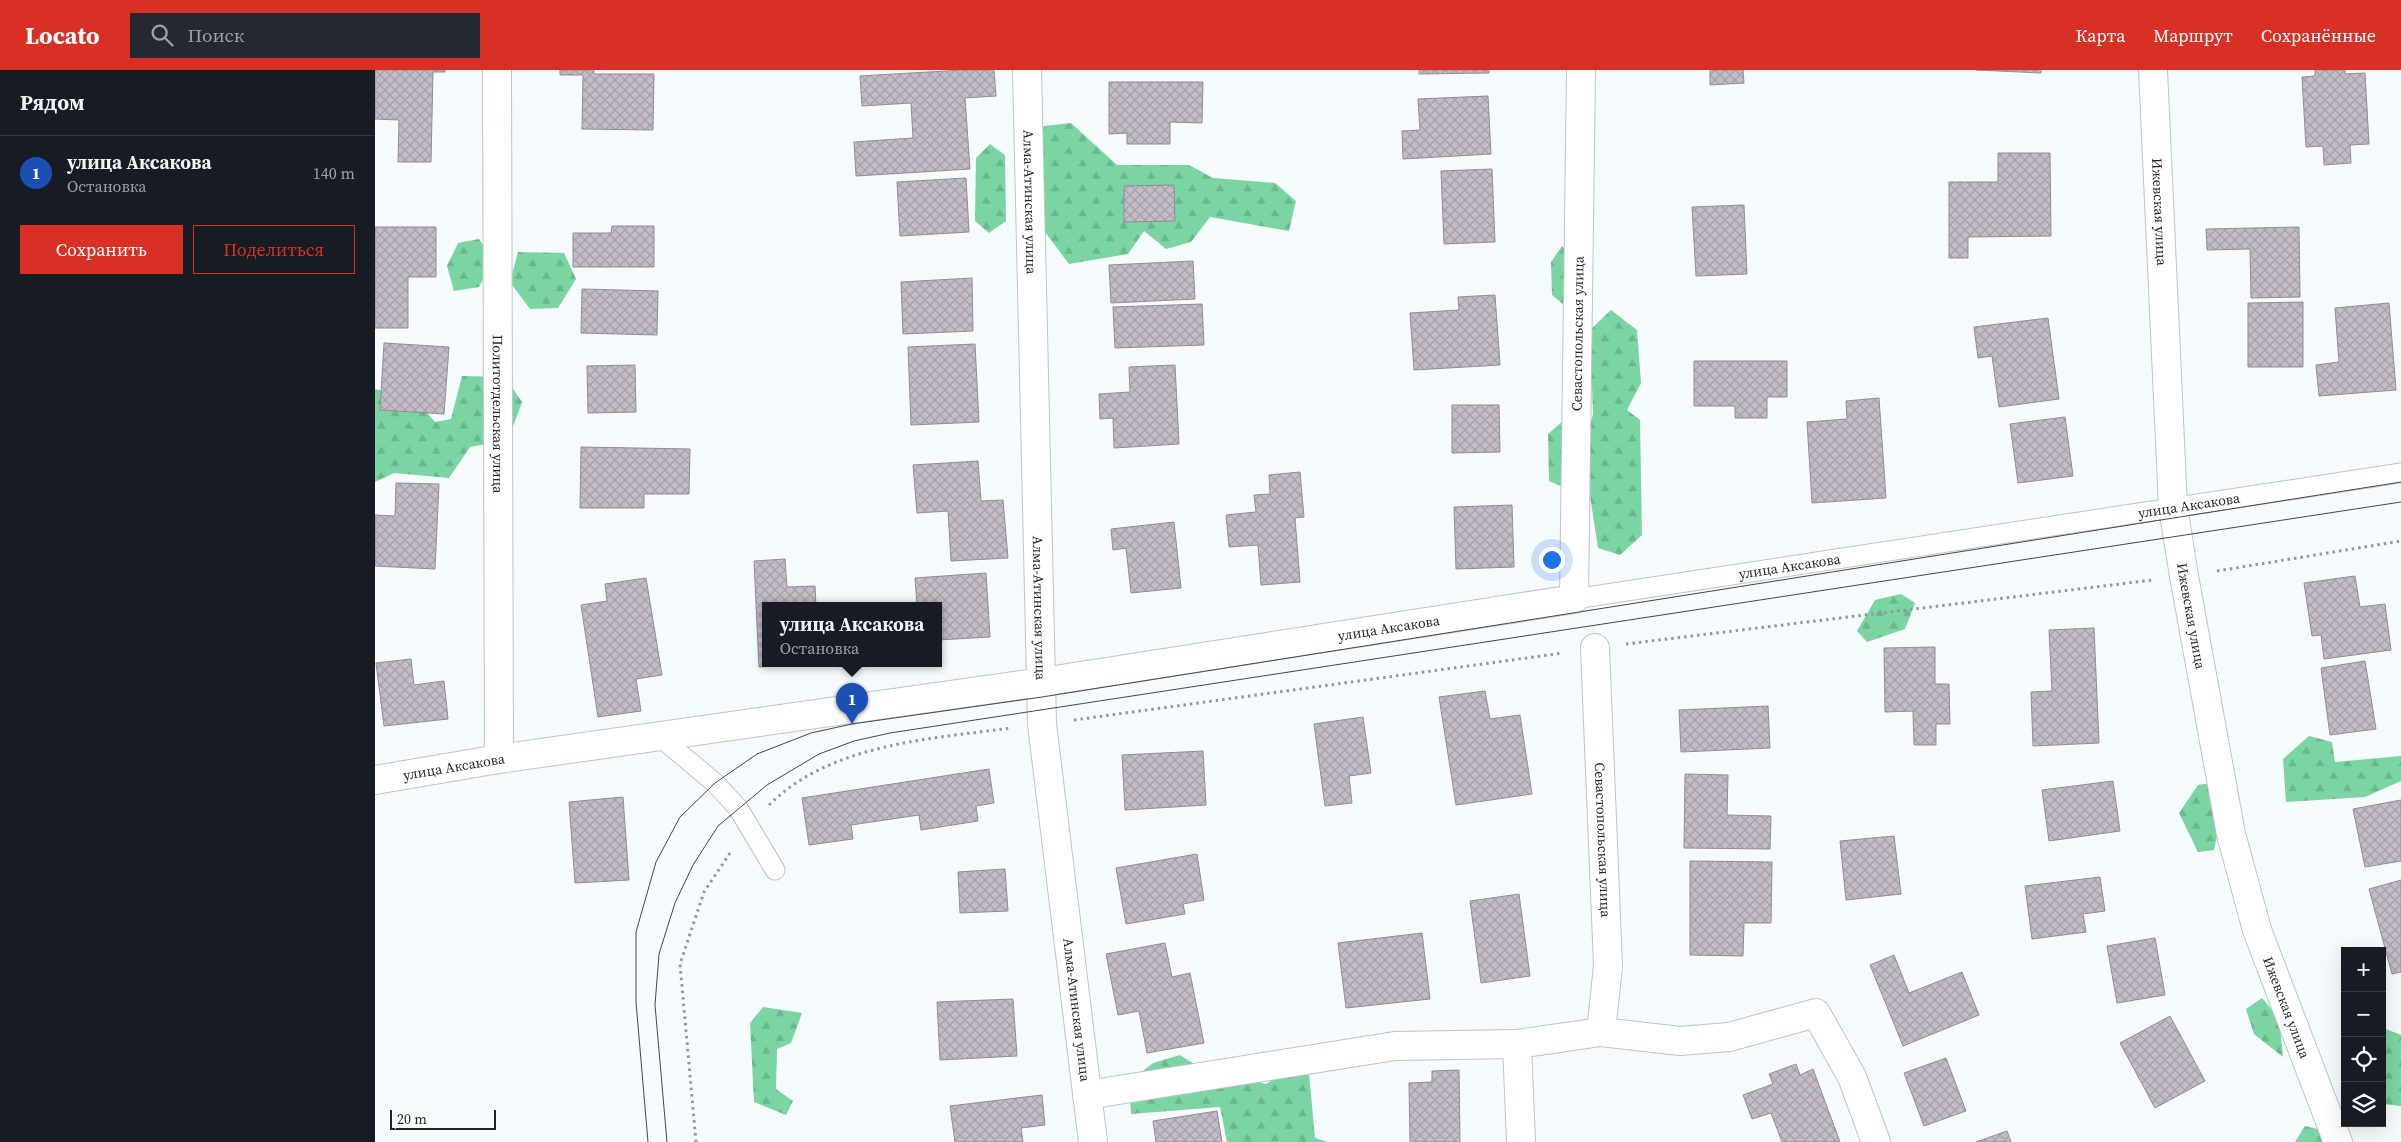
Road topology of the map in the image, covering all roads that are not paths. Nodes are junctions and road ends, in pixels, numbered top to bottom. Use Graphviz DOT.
graph roads {
  1 [pos="497,70"];
  2 [pos="1027,70"];
  3 [pos="1581,70"];
  4 [pos="2153,70"];
  5 [pos="2401,473"];
  6 [pos="2173,507"];
  7 [pos="1574,599"];
  8 [pos="1595,648"];
  9 [pos="1041,682"];
  10 [pos="659,736"];
  11 [pos="499,759"];
  12 [pos="375,780"];
  13 [pos="775,870"];
  14 [pos="1601,1032"];
  15 [pos="1517,1044"];
  16 [pos="1087,1095"];
  17 [pos="1093,1142"];
  18 [pos="1521,1142"];
  19 [pos="1876,1142"];
  20 [pos="2338,1142"];
  1 -- 11 [label="street, Политотдельская улица"];
  2 -- 9 [label="street, Алма-Атинская улица"];
  3 -- 7 [label="street, Севастопольская улица"];
  4 -- 6 [label="street, Ижевская улица"];
  5 -- 6 [label="lane, улица Аксакова"];
  6 -- 7 [label="lane, улица Аксакова"];
  6 -- 20 [label="street, Ижевская улица"];
  7 -- 9 [label="street, улица Аксакова"];
  8 -- 14 [label="street, Севастопольская улица"];
  9 -- 10 [label="street, улица Аксакова"];
  9 -- 16 [label="street, Алма-Атинская улица"];
  10 -- 11 [label="street, улица Аксакова"];
  10 -- 13 [label="lane"];
  11 -- 12 [label="street, улица Аксакова"];
  14 -- 15 [label="street"];
  14 -- 19 [label="street"];
  15 -- 16 [label="street"];
  15 -- 18 [label="street"];
  16 -- 17 [label="street, Алма-Атинская улица"];
}
